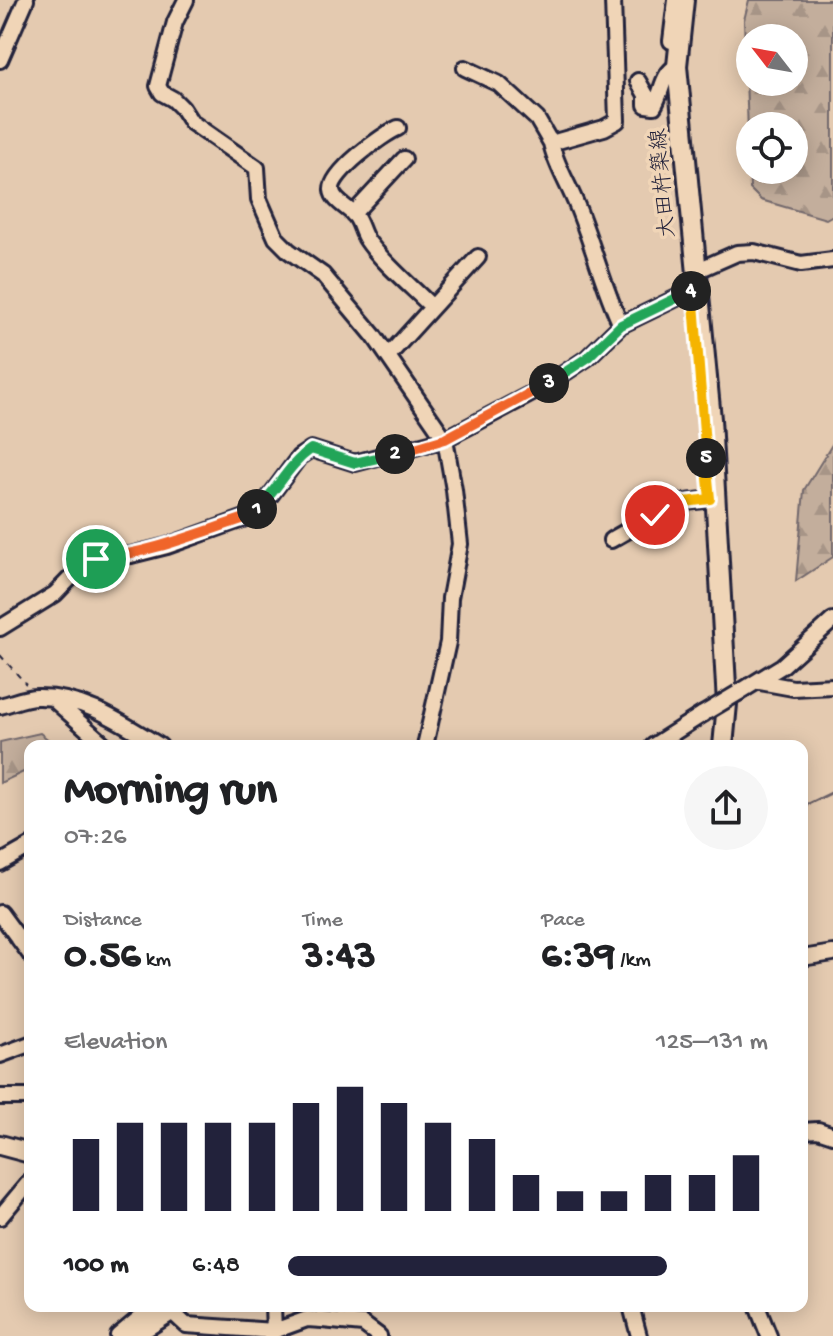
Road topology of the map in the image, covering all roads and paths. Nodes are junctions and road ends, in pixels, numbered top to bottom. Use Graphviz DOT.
graph roads {
  1 [pos="26,0"];
  2 [pos="186,0"];
  3 [pos="613,0"];
  4 [pos="676,0"];
  5 [pos="684,0"];
  6 [pos="0,60"];
  7 [pos="673,67"];
  8 [pos="465,68"];
  9 [pos="638,81"];
  10 [pos="398,128"];
  11 [pos="551,143"];
  12 [pos="404,159"];
  13 [pos="353,214"];
  14 [pos="478,257"];
  15 [pos="833,260"];
  16 [pos="695,282"];
  17 [pos="432,307"];
  18 [pos="621,325"];
  19 [pos="388,356"];
  20 [pos="445,439"];
  21 [pos="712,499"];
  22 [pos="611,540"];
  23 [pos="833,620"];
  24 [pos="0,628"];
  25 [pos="0,655"];
  26 [pos="760,682"];
  27 [pos="833,686"];
  28 [pos="34,696"];
  29 [pos="51,698"];
  30 [pos="0,706"];
  31 [pos="99,740"];
  32 [pos="150,740"];
  33 [pos="426,740"];
  34 [pos="662,740"];
  35 [pos="716,740"];
  36 [pos="724,740"];
  37 [pos="24,849"];
  38 [pos="0,863"];
  39 [pos="0,913"];
  40 [pos="24,946"];
  41 [pos="833,953"];
  42 [pos="808,957"];
  43 [pos="24,1046"];
  44 [pos="0,1055"];
  45 [pos="0,1097"];
  46 [pos="24,1097"];
  47 [pos="808,1131"];
  48 [pos="833,1135"];
  49 [pos="0,1145"];
  50 [pos="24,1151"];
  51 [pos="24,1188"];
  52 [pos="0,1217"];
  53 [pos="161,1312"];
  54 [pos="163,1312"];
  55 [pos="172,1312"];
  56 [pos="273,1312"];
  57 [pos="633,1312"];
  58 [pos="759,1312"];
  59 [pos="274,1331"];
  60 [pos="118,1336"];
  61 [pos="132,1336"];
  62 [pos="379,1336"];
  63 [pos="639,1336"];
  64 [pos="769,1336"];
  1 -- 6 [label="street"];
  2 -- 19 [label="street"];
  3 -- 11 [label="street"];
  4 -- 7 [label="street"];
  5 -- 7 [label="main road, 大田杵築線"];
  7 -- 9 [label="street"];
  7 -- 16 [label="main road, 大田杵築線"];
  8 -- 11 [label="street"];
  10 -- 13 [label="street"];
  11 -- 18 [label="street"];
  12 -- 13 [label="street"];
  13 -- 17 [label="street"];
  14 -- 17 [label="street"];
  15 -- 16 [label="street"];
  16 -- 18 [label="street"];
  16 -- 21 [label="main road, 大田杵築線"];
  17 -- 19 [label="street"];
  18 -- 20 [label="street"];
  19 -- 20 [label="street"];
  20 -- 24 [label="street"];
  20 -- 33 [label="street"];
  21 -- 22 [label="street"];
  21 -- 35 [label="street"];
  21 -- 36 [label="main road, 大田杵築線"];
  23 -- 26 [label="street"];
  25 -- 28 [label="path"];
  26 -- 27 [label="street"];
  26 -- 34 [label="street, bridge"];
  28 -- 29 [label="street"];
  28 -- 30 [label="street"];
  29 -- 31 [label="street"];
  29 -- 32 [label="street"];
  37 -- 38 [label="street"];
  39 -- 40 [label="street"];
  41 -- 42 [label="street"];
  43 -- 44 [label="street"];
  45 -- 46 [label="street"];
  47 -- 48 [label="street"];
  49 -- 50 [label="main road"];
  51 -- 52 [label="street"];
  53 -- 60 [label="street"];
  54 -- 61 [label="main road"];
  55 -- 59 [label="street"];
  56 -- 59 [label="street"];
  57 -- 63 [label="street"];
  58 -- 64 [label="street"];
  59 -- 62 [label="street"];
}
